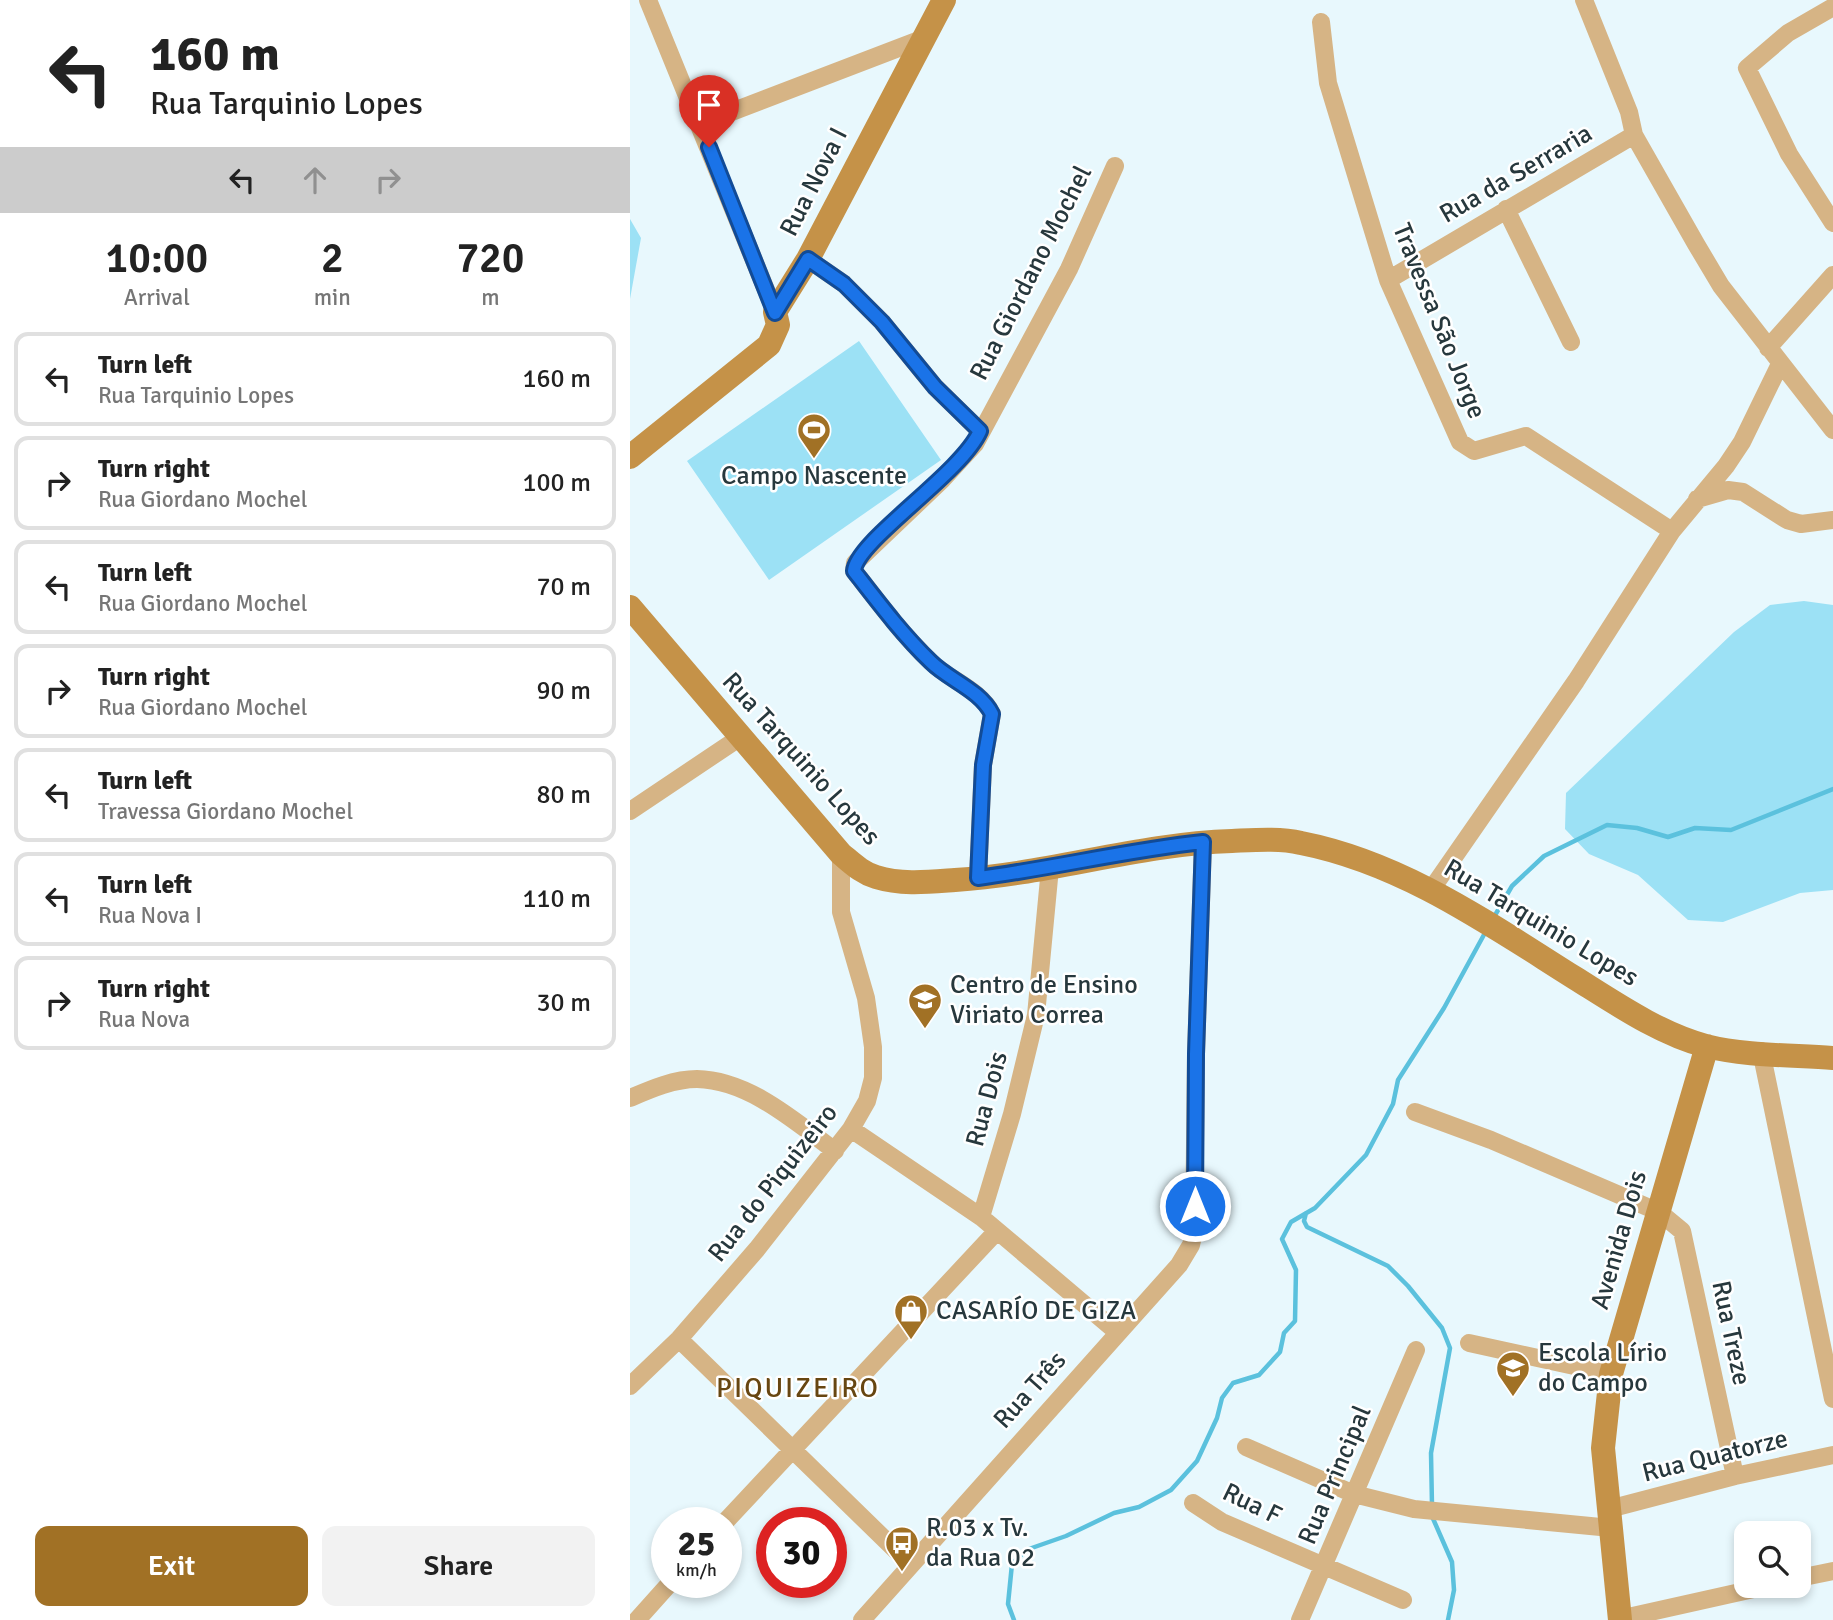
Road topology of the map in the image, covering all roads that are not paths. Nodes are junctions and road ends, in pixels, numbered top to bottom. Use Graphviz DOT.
graph roads {
  1 [pos="648,0"];
  2 [pos="944,0"];
  3 [pos="1584,0"];
  4 [pos="1833,7"];
  5 [pos="1321,22"];
  6 [pos="922,39"];
  7 [pos="700,124"];
  8 [pos="1634,135"];
  9 [pos="1115,166"];
  10 [pos="1506,209"];
  11 [pos="1833,223"];
  12 [pos="808,259"];
  13 [pos="1833,275"];
  14 [pos="1388,280"];
  15 [pos="775,313"];
  16 [pos="1571,342"];
  17 [pos="1768,348"];
  18 [pos="1780,364"];
  19 [pos="1833,430"];
  20 [pos="980,431"];
  21 [pos="630,457"];
  22 [pos="1697,499"];
  23 [pos="1833,520"];
  24 [pos="1672,531"];
  25 [pos="630,607"];
  26 [pos="739,738"];
  27 [pos="630,811"];
  28 [pos="1203,842"];
  29 [pos="841,854"];
  30 [pos="1050,868"];
  31 [pos="978,878"];
  32 [pos="1431,890"];
  33 [pos="1707,1046"];
  34 [pos="1761,1051"];
  35 [pos="1833,1058"];
  36 [pos="630,1098"];
  37 [pos="1415,1112"];
  38 [pos="851,1129"];
  39 [pos="835,1151"];
  40 [pos="1659,1212"];
  41 [pos="981,1217"];
  42 [pos="996,1232"];
  43 [pos="1117,1332"];
  44 [pos="679,1339"];
  45 [pos="1469,1343"];
  46 [pos="1416,1350"];
  47 [pos="1611,1374"];
  48 [pos="630,1386"];
  49 [pos="1833,1399"];
  50 [pos="1246,1447"];
  51 [pos="792,1448"];
  52 [pos="1833,1455"];
  53 [pos="1735,1476"];
  54 [pos="1354,1494"];
  55 [pos="1194,1503"];
  56 [pos="739,1507"];
  57 [pos="1610,1519"];
  58 [pos="910,1564"];
  59 [pos="1325,1566"];
  60 [pos="1833,1571"];
  61 [pos="1811,1576"];
  62 [pos="1734,1593"];
  63 [pos="657,1598"];
  64 [pos="1403,1600"];
  65 [pos="1620,1619"];
  66 [pos="637,1620"];
  67 [pos="862,1620"];
  68 [pos="1300,1620"];
  1 -- 7 [label="street"];
  2 -- 6 [label="main road, Rua Nova I"];
  3 -- 8 [label="street"];
  4 -- 11 [label="street"];
  5 -- 14 [label="street, Travessa São Jorge"];
  6 -- 7 [label="street"];
  6 -- 12 [label="main road, Rua Nova I"];
  7 -- 15 [label="street"];
  8 -- 10 [label="street, Rua da Serraria"];
  8 -- 17 [label="street"];
  9 -- 20 [label="street, Rua Giordano Mochel"];
  10 -- 14 [label="street, Rua da Serraria"];
  10 -- 16 [label="street"];
  12 -- 15 [label="main road, Rua Nova I"];
  12 -- 20 [label="street"];
  13 -- 17 [label="street"];
  14 -- 24 [label="street, Travessa São Jorge"];
  15 -- 21 [label="main road, Rua Nova I"];
  17 -- 18 [label="street"];
  18 -- 19 [label="street"];
  18 -- 22 [label="street"];
  20 -- 31 [label="street, Rua Giordano Mochel"];
  22 -- 23 [label="street"];
  22 -- 24 [label="street"];
  24 -- 32 [label="street"];
  25 -- 26 [label="main road, Rua Tarquinio Lopes"];
  26 -- 27 [label="street"];
  26 -- 29 [label="main road, Rua Tarquinio Lopes"];
  28 -- 30 [label="main road, Rua Tarquinio Lopes"];
  28 -- 32 [label="main road, Rua Tarquinio Lopes"];
  28 -- 43 [label="street, Rua Três"];
  29 -- 31 [label="main road, Rua Tarquinio Lopes"];
  29 -- 38 [label="street, Rua do Piquizeiro"];
  30 -- 31 [label="main road, Rua Tarquinio Lopes"];
  30 -- 41 [label="street, Rua Dois"];
  32 -- 33 [label="main road, Rua Tarquinio Lopes"];
  33 -- 34 [label="main road, Rua Tarquinio Lopes"];
  33 -- 40 [label="main road, Avenida Dois"];
  34 -- 35 [label="main road, Rua Tarquinio Lopes"];
  34 -- 49 [label="street"];
  36 -- 39 [label="street"];
  37 -- 40 [label="street"];
  38 -- 39 [label="street, Rua do Piquizeiro"];
  38 -- 41 [label="street"];
  39 -- 44 [label="street, Rua do Piquizeiro"];
  40 -- 47 [label="main road, Avenida Dois"];
  40 -- 53 [label="street, Rua Treze"];
  41 -- 42 [label="street"];
  42 -- 43 [label="street"];
  42 -- 51 [label="street"];
  43 -- 58 [label="street, Rua Três"];
  44 -- 48 [label="street, Rua do Piquizeiro"];
  44 -- 51 [label="street"];
  45 -- 47 [label="street"];
  46 -- 54 [label="street, Rua Principal"];
  47 -- 57 [label="main road, Avenida Dois"];
  50 -- 54 [label="street, Rua Quatorze"];
  51 -- 56 [label="street"];
  51 -- 58 [label="street"];
  52 -- 53 [label="street, Rua Quatorze"];
  53 -- 57 [label="street, Rua Quatorze"];
  54 -- 57 [label="street, Rua Quatorze"];
  54 -- 59 [label="street, Rua Principal"];
  55 -- 59 [label="street, Rua F"];
  57 -- 65 [label="main road, Avenida Dois"];
  58 -- 67 [label="street, Rua Três"];
  59 -- 64 [label="street, Rua F"];
  59 -- 68 [label="street, Rua Principal"];
  60 -- 61 [label="street"];
  62 -- 65 [label="street"];
  63 -- 66 [label="street"];
}
